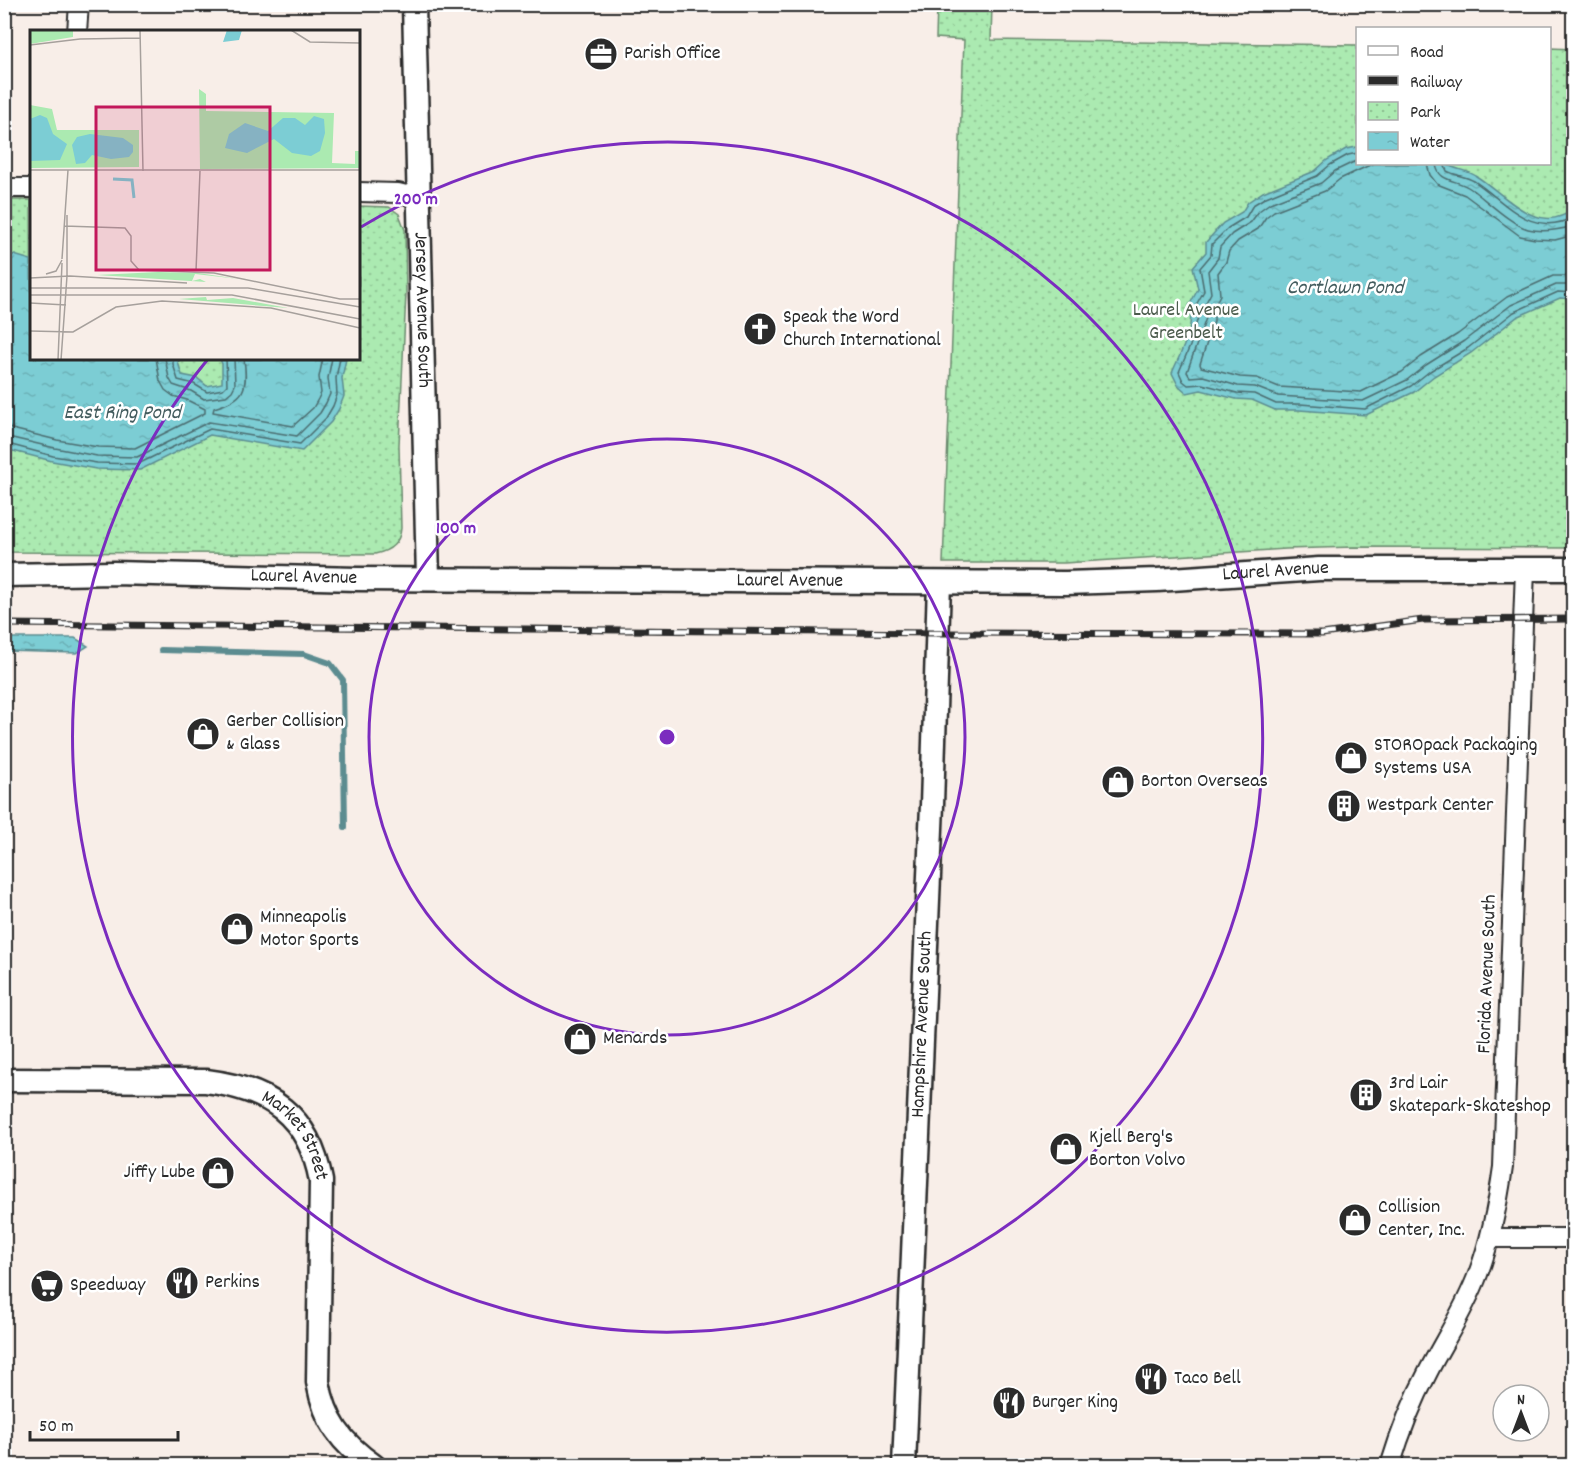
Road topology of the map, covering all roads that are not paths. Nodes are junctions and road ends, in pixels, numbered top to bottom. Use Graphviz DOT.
graph roads {
  1 [pos="79,4"];
  2 [pos="414,4"];
  3 [pos="77,30"];
  4 [pos="4,188"];
  5 [pos="30,188"];
  6 [pos="360,192"];
  7 [pos="419,198"];
  8 [pos="1525,569"];
  9 [pos="1574,569"];
  10 [pos="4,575"];
  11 [pos="428,579"];
  12 [pos="939,583"];
  13 [pos="4,1080"];
  14 [pos="1490,1238"];
  15 [pos="1574,1238"];
  16 [pos="374,1466"];
  17 [pos="904,1466"];
  18 [pos="1390,1466"];
  1 -- 3 [label="street"];
  2 -- 7 [label="street, Jersey Avenue South"];
  4 -- 5 [label="street"];
  6 -- 7 [label="street"];
  7 -- 11 [label="street, Jersey Avenue South"];
  8 -- 9 [label="street, Laurel Avenue"];
  8 -- 12 [label="street, Laurel Avenue"];
  8 -- 14 [label="street, Florida Avenue South"];
  10 -- 11 [label="street, Laurel Avenue"];
  11 -- 12 [label="street, Laurel Avenue"];
  12 -- 17 [label="street, Hampshire Avenue South"];
  13 -- 16 [label="street, Market Street"];
  14 -- 15 [label="street"];
  14 -- 18 [label="street, Florida Avenue South"];
}
